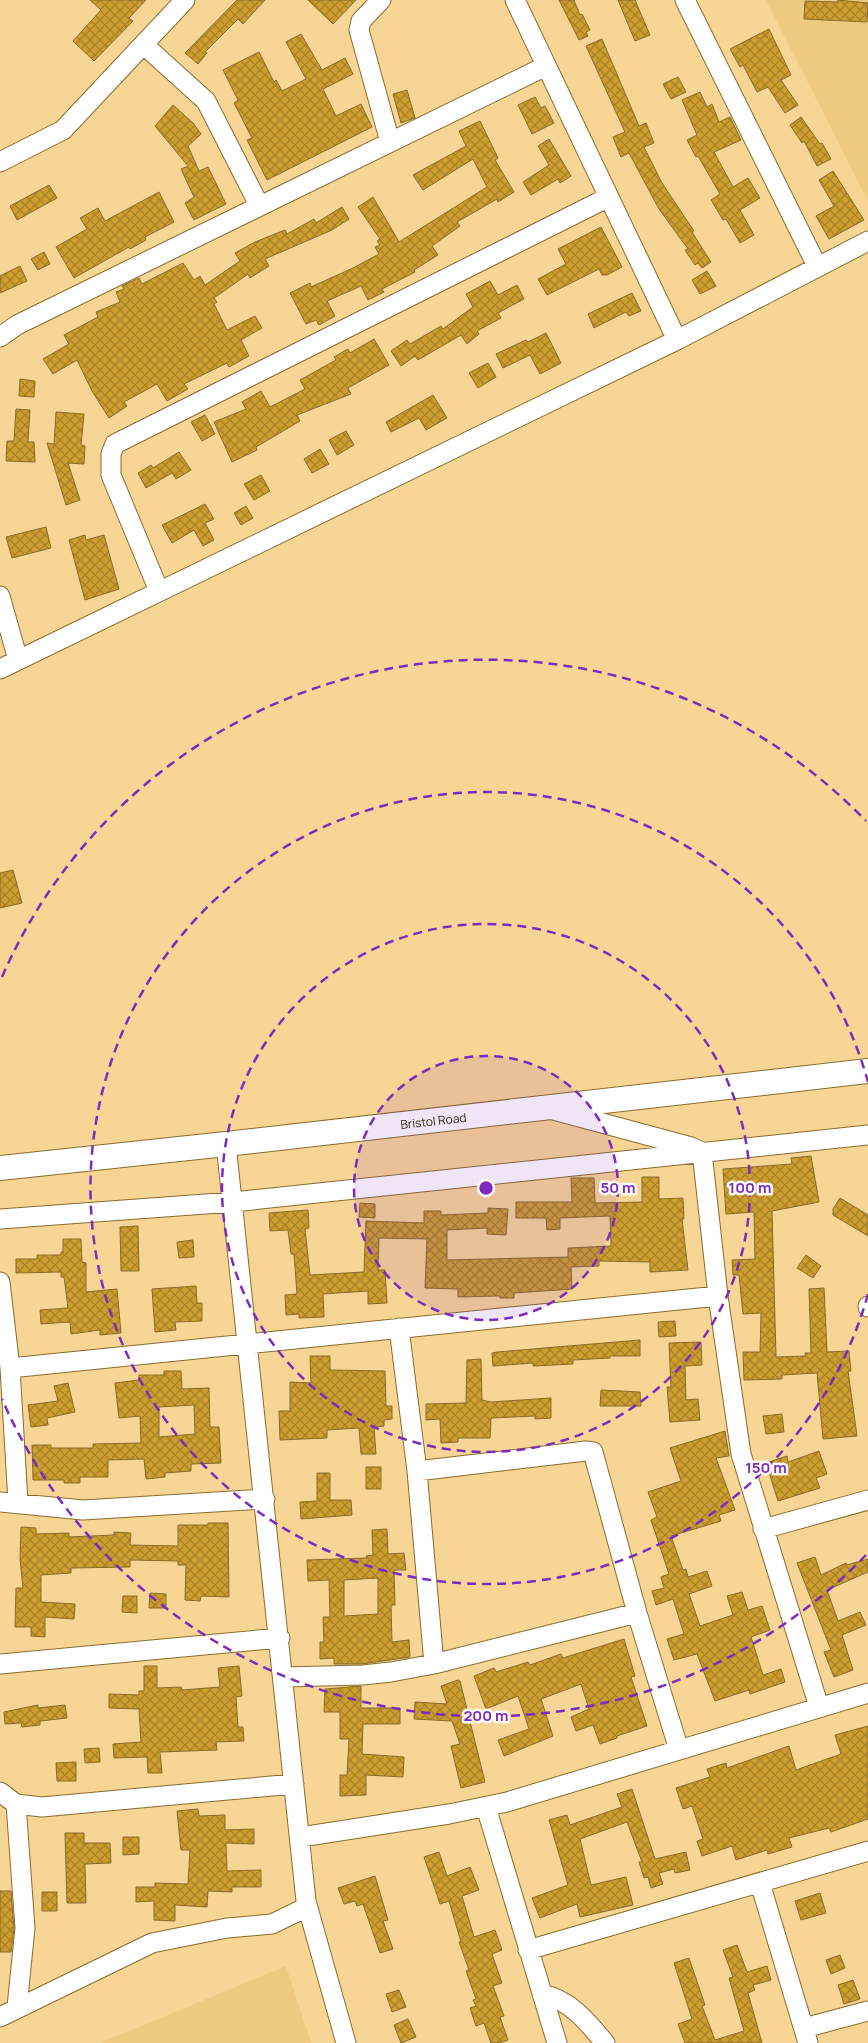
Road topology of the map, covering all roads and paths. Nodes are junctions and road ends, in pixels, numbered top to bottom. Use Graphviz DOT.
graph roads {
  1 [pos="185,0"];
  2 [pos="380,0"];
  3 [pos="515,0"];
  4 [pos="685,0"];
  5 [pos="144,45"];
  6 [pos="546,66"];
  7 [pos="390,142"];
  8 [pos="0,162"];
  9 [pos="608,198"];
  10 [pos="259,205"];
  11 [pos="868,241"];
  12 [pos="817,266"];
  13 [pos="0,337"];
  14 [pos="677,340"];
  15 [pos="159,591"];
  16 [pos="0,596"];
  17 [pos="18,660"];
  18 [pos="0,669"];
  19 [pos="868,1071"];
  20 [pos="546,1108"];
  21 [pos="868,1134"];
  22 [pos="226,1144"];
  23 [pos="702,1152"];
  24 [pos="0,1168"];
  25 [pos="233,1202"];
  26 [pos="0,1219"];
  27 [pos="0,1282"];
  28 [pos="718,1296"];
  29 [pos="399,1328"];
  30 [pos="248,1343"];
  31 [pos="10,1368"];
  32 [pos="417,1470"];
  33 [pos="265,1499"];
  34 [pos="868,1500"];
  35 [pos="9,1502"];
  36 [pos="763,1529"];
  37 [pos="637,1613"];
  38 [pos="280,1638"];
  39 [pos="0,1664"];
  40 [pos="434,1664"];
  41 [pos="284,1678"];
  42 [pos="868,1693"];
  43 [pos="819,1707"];
  44 [pos="679,1750"];
  45 [pos="294,1784"];
  46 [pos="0,1792"];
  47 [pos="16,1804"];
  48 [pos="486,1807"];
  49 [pos="301,1837"];
  50 [pos="868,1851"];
  51 [pos="760,1882"];
  52 [pos="307,1907"];
  53 [pos="528,1950"];
  54 [pos="542,1994"];
  55 [pos="17,2007"];
  56 [pos="868,2011"];
  57 [pos="0,2017"];
  58 [pos="806,2036"];
  59 [pos="346,2043"];
  60 [pos="558,2043"];
  61 [pos="605,2043"];
  1 -- 5 [label="street"];
  2 -- 7 [label="street"];
  3 -- 6 [label="street"];
  4 -- 12 [label="street"];
  5 -- 8 [label="street"];
  5 -- 10 [label="street"];
  6 -- 7 [label="street"];
  6 -- 9 [label="street"];
  7 -- 10 [label="street"];
  9 -- 14 [label="street"];
  9 -- 15 [label="street"];
  10 -- 13 [label="street"];
  11 -- 12 [label="street"];
  12 -- 14 [label="street"];
  14 -- 15 [label="street"];
  15 -- 17 [label="street"];
  16 -- 17 [label="street"];
  17 -- 18 [label="street"];
  19 -- 20 [label="street, Bristol Road"];
  20 -- 22 [label="street, Bristol Road"];
  20 -- 23 [label="street"];
  21 -- 23 [label="street"];
  22 -- 24 [label="street, Bristol Road"];
  22 -- 25 [label="street"];
  23 -- 25 [label="street"];
  23 -- 28 [label="street"];
  25 -- 26 [label="street"];
  25 -- 30 [label="street"];
  27 -- 31 [label="street"];
  28 -- 29 [label="street"];
  28 -- 36 [label="street"];
  29 -- 30 [label="street"];
  29 -- 32 [label="street"];
  30 -- 31 [label="street"];
  30 -- 33 [label="street"];
  31 -- 35 [label="street"];
  32 -- 37 [label="street"];
  32 -- 40 [label="street"];
  33 -- 35 [label="street"];
  33 -- 38 [label="street"];
  34 -- 36 [label="street"];
  36 -- 43 [label="street"];
  37 -- 40 [label="street"];
  37 -- 44 [label="street"];
  38 -- 39 [label="street"];
  38 -- 41 [label="street"];
  40 -- 41 [label="street"];
  41 -- 45 [label="street"];
  42 -- 43 [label="street"];
  43 -- 44 [label="street"];
  44 -- 48 [label="street"];
  45 -- 47 [label="street"];
  45 -- 49 [label="street"];
  46 -- 47 [label="street"];
  47 -- 55 [label="street"];
  48 -- 49 [label="street"];
  48 -- 53 [label="street"];
  49 -- 52 [label="street"];
  50 -- 51 [label="street"];
  51 -- 53 [label="street"];
  51 -- 58 [label="street"];
  52 -- 55 [label="street"];
  52 -- 59 [label="street"];
  53 -- 54 [label="street"];
  54 -- 60 [label="street"];
  54 -- 61 [label="street"];
  55 -- 57 [label="street"];
  56 -- 58 [label="street"];
}
